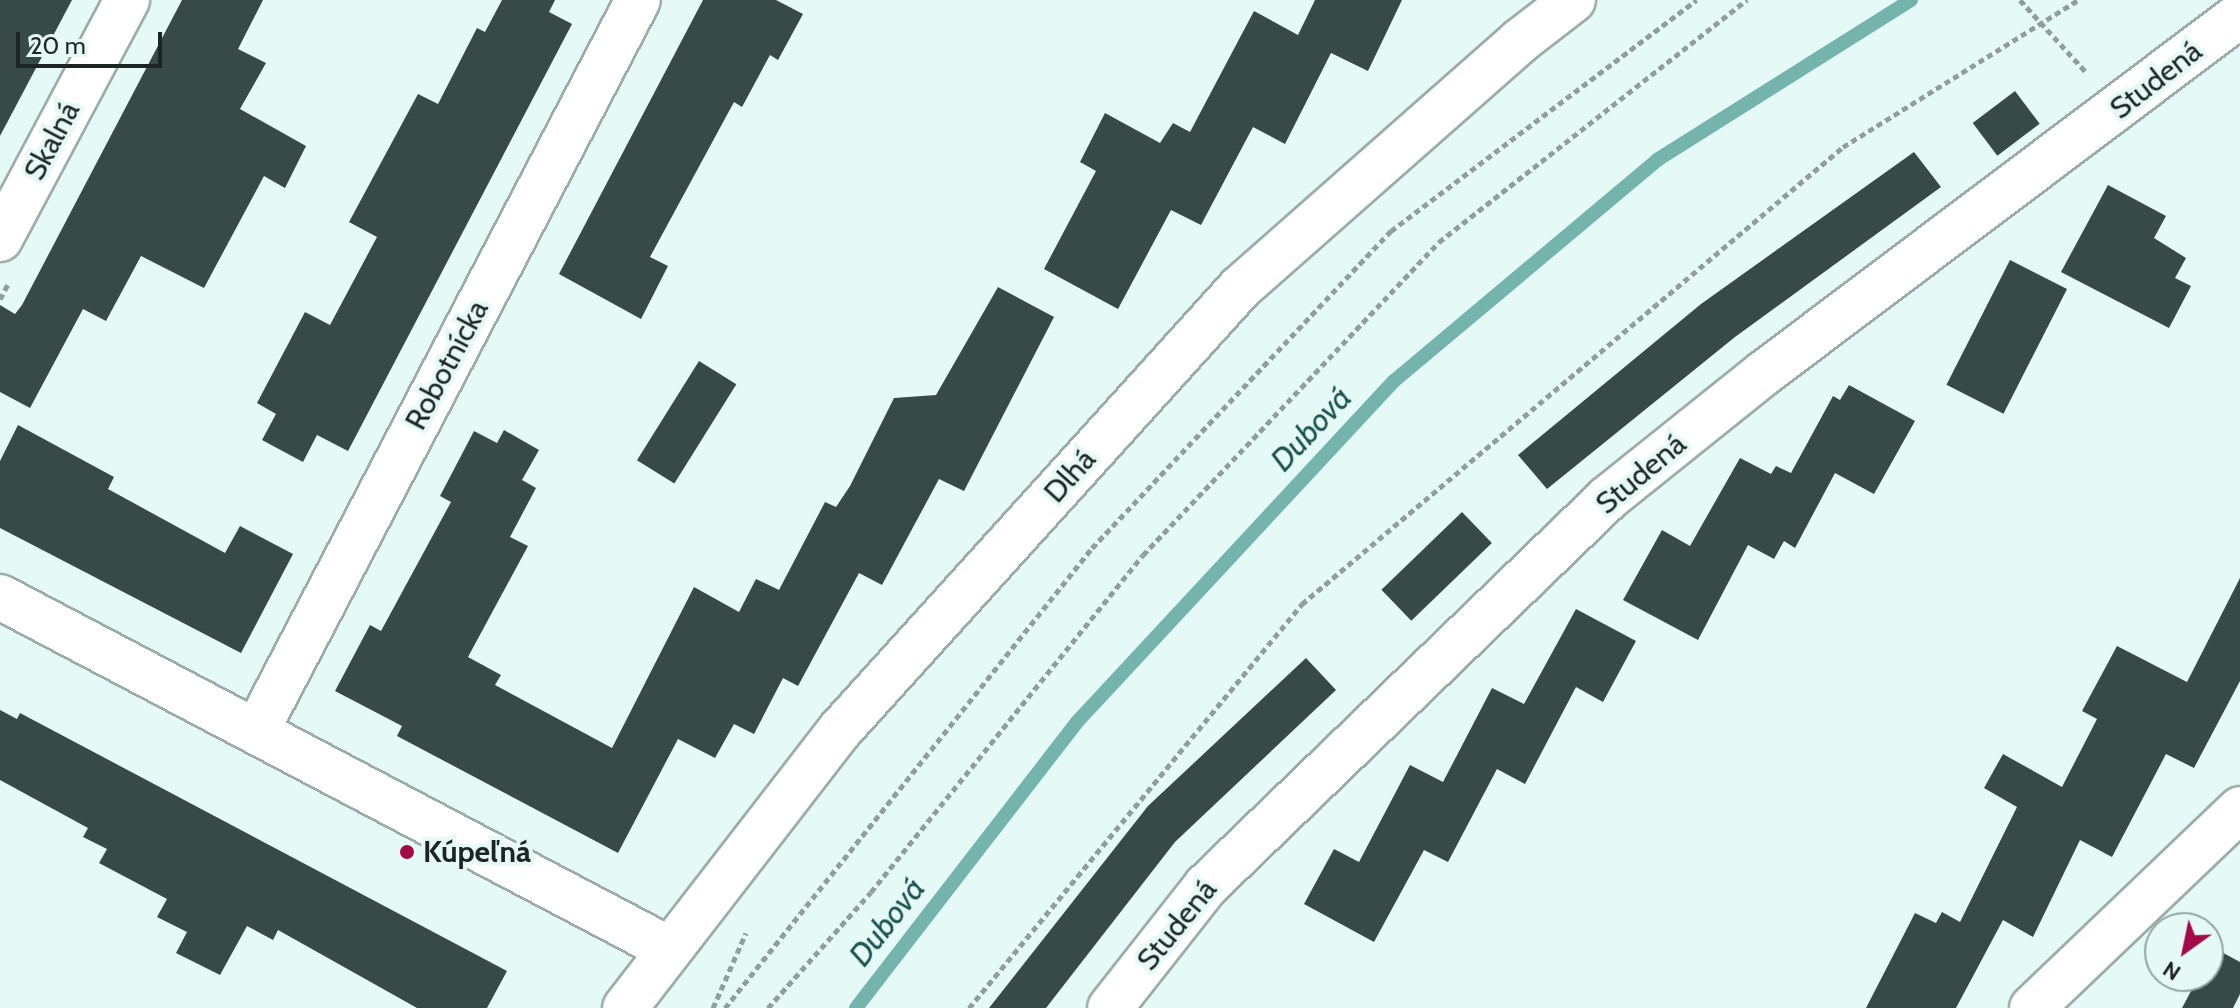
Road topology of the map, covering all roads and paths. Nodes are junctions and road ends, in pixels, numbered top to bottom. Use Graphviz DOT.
graph roads {
  1 [pos="127,0"];
  2 [pos="638,0"];
  3 [pos="1573,0"];
  4 [pos="1696,0"];
  5 [pos="1747,0"];
  6 [pos="2020,0"];
  7 [pos="2078,0"];
  8 [pos="2240,15"];
  9 [pos="2040,21"];
  10 [pos="2119,109"];
  11 [pos="0,239"];
  12 [pos="0,597"];
  13 [pos="257,730"];
  14 [pos="2240,809"];
  15 [pos="750,924"];
  16 [pos="669,949"];
  17 [pos="625,1008"];
  18 [pos="713,1008"];
  19 [pos="725,1008"];
  20 [pos="768,1008"];
  21 [pos="969,1008"];
  22 [pos="1110,1008"];
  23 [pos="2032,1008"];
  1 -- 11 [label="street, Skalná"];
  2 -- 13 [label="street, Robotnícka"];
  3 -- 16 [label="street, Dlhá"];
  4 -- 19 [label="path"];
  5 -- 20 [label="path"];
  6 -- 9 [label="path"];
  7 -- 9 [label="path"];
  8 -- 10 [label="street, Studená"];
  9 -- 10 [label="path"];
  9 -- 21 [label="path"];
  10 -- 22 [label="street, Studená"];
  12 -- 13 [label="street"];
  13 -- 16 [label="street"];
  14 -- 23 [label="street"];
  15 -- 18 [label="path"];
  16 -- 17 [label="street, Dlhá"];
}
